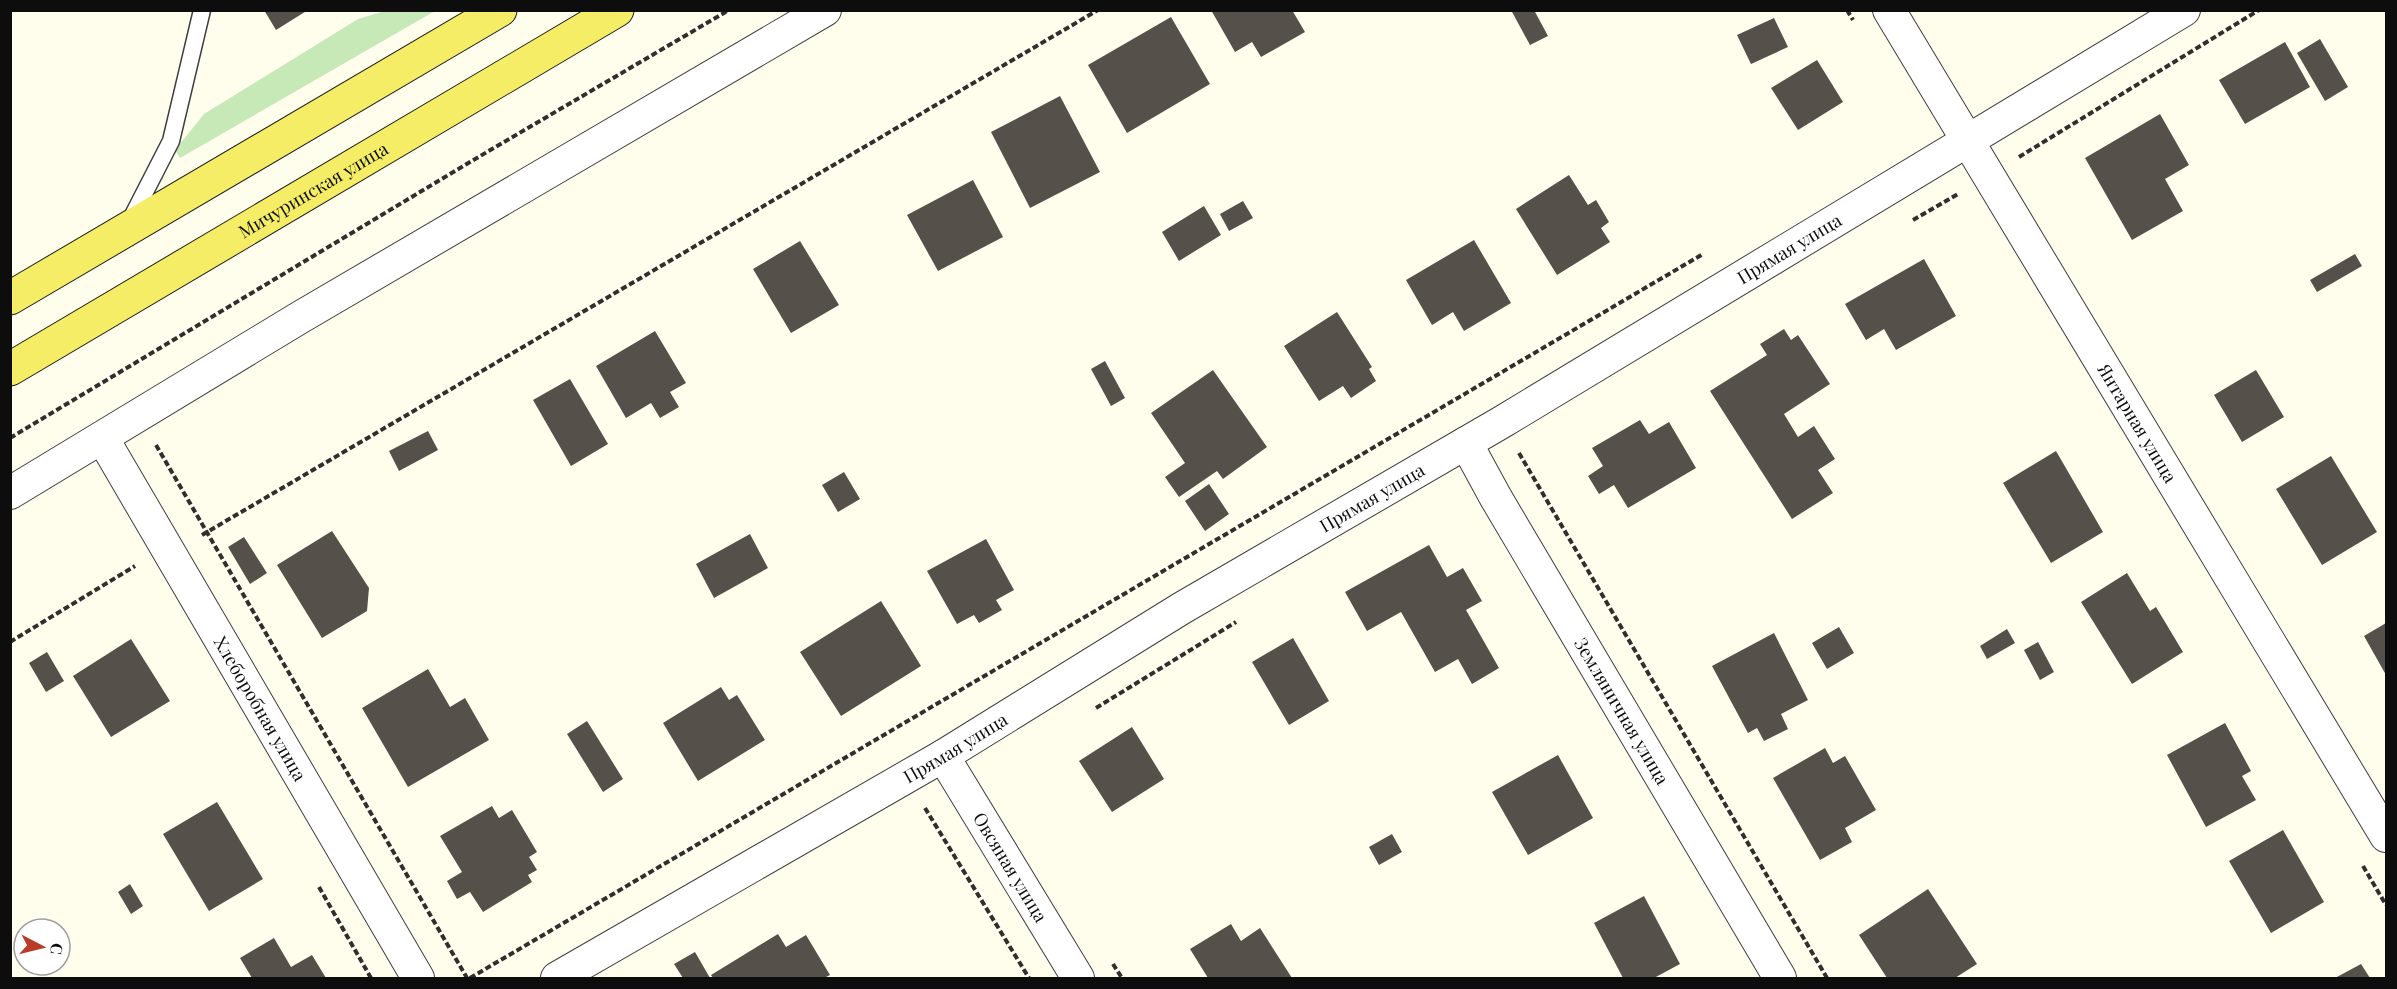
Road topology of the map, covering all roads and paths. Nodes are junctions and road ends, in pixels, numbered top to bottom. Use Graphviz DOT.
graph roads {
  1 [pos="202,10"];
  2 [pos="500,10"];
  3 [pos="617,10"];
  4 [pos="729,10"];
  5 [pos="825,10"];
  6 [pos="1098,10"];
  7 [pos="1889,10"];
  8 [pos="2184,10"];
  9 [pos="1966,141"];
  10 [pos="126,228"];
  11 [pos="1705,253"];
  12 [pos="10,298"];
  13 [pos="10,369"];
  14 [pos="1480,385"];
  15 [pos="139,416"];
  16 [pos="1502,422"];
  17 [pos="10,438"];
  18 [pos="103,439"];
  19 [pos="1466,443"];
  20 [pos="10,493"];
  21 [pos="207,532"];
  22 [pos="170,554"];
  23 [pos="10,642"];
  24 [pos="943,756"];
  25 [pos="907,776"];
  26 [pos="2386,836"];
  27 [pos="418,978"];
  28 [pos="468,978"];
  29 [pos="557,978"];
  30 [pos="1029,978"];
  31 [pos="1078,978"];
  32 [pos="1780,978"];
  33 [pos="1827,978"];
  1 -- 10 [label="lane"];
  2 -- 10 [label="main road"];
  3 -- 13 [label="main road, Мичуринская улица"];
  4 -- 17 [label="path"];
  5 -- 15 [label="street"];
  6 -- 21 [label="path"];
  7 -- 9 [label="street, Янтарная улица"];
  8 -- 9 [label="street, Прямая улица"];
  9 -- 16 [label="street, Прямая улица"];
  9 -- 26 [label="street, Янтарная улица"];
  10 -- 12 [label="main road"];
  11 -- 14 [label="path"];
  14 -- 16 [label="path"];
  14 -- 28 [label="path"];
  15 -- 18 [label="street"];
  15 -- 21 [label="path"];
  16 -- 19 [label="street, Прямая улица"];
  16 -- 33 [label="path"];
  18 -- 20 [label="street"];
  18 -- 22 [label="street, Хлеборобная улица"];
  19 -- 24 [label="street, Прямая улица"];
  19 -- 32 [label="street, Земляничная улица"];
  21 -- 22 [label="path"];
  21 -- 28 [label="path"];
  22 -- 23 [label="path"];
  22 -- 27 [label="street, Хлеборобная улица"];
  24 -- 25 [label="street, Прямая улица"];
  24 -- 31 [label="street, Овсяная улица"];
  25 -- 29 [label="street, Прямая улица"];
  25 -- 30 [label="path"];
}
